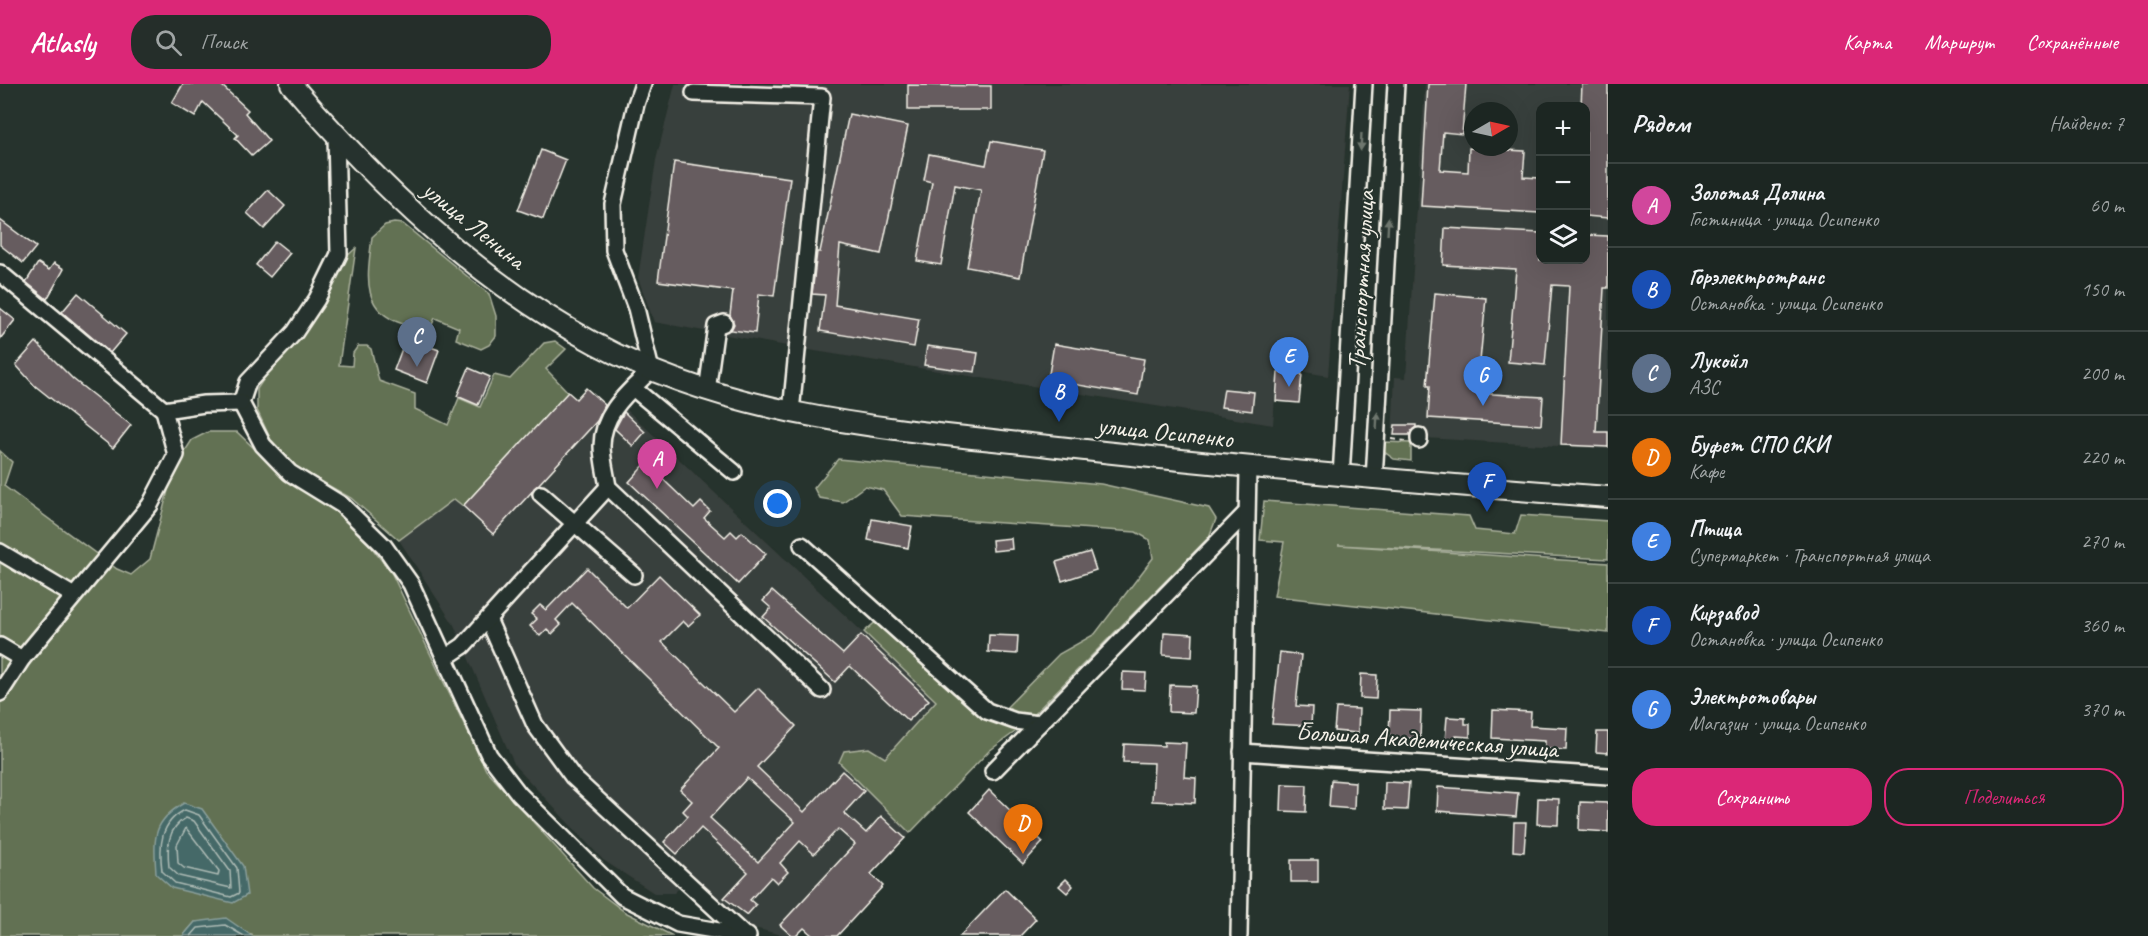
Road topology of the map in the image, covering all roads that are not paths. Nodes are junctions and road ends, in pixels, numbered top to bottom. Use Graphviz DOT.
graph roads {
  1 [pos="291,84"];
  2 [pos="643,84"];
  3 [pos="1364,84"];
  4 [pos="1396,84"];
  5 [pos="694,93"];
  6 [pos="336,137"];
  7 [pos="0,273"];
  8 [pos="724,323"];
  9 [pos="651,370"];
  10 [pos="633,388"];
  11 [pos="707,391"];
  12 [pos="241,403"];
  13 [pos="164,410"];
  14 [pos="791,412"];
  15 [pos="1248,469"];
  16 [pos="734,472"];
  17 [pos="1341,477"];
  18 [pos="1374,480"];
  19 [pos="608,487"];
  20 [pos="541,494"];
  21 [pos="1608,497"];
  22 [pos="1246,513"];
  23 [pos="575,524"];
  24 [pos="802,545"];
  25 [pos="0,552"];
  26 [pos="634,575"];
  27 [pos="74,596"];
  28 [pos="488,619"];
  29 [pos="0,646"];
  30 [pos="445,658"];
  31 [pos="22,659"];
  32 [pos="822,690"];
  33 [pos="0,693"];
  34 [pos="1039,724"];
  35 [pos="1242,752"];
  36 [pos="993,771"];
  37 [pos="1608,776"];
  38 [pos="745,935"];
  39 [pos="1239,936"];
  1 -- 6 [label="main road, улица Ленина"];
  2 -- 9 [label="street"];
  3 -- 17 [label="street, Транспортная улица, one-way"];
  18 -- 4 [label="street, Транспортная улица, one-way"];
  5 -- 14 [label="street"];
  6 -- 9 [label="main road, улица Ленина"];
  6 -- 12 [label="street"];
  7 -- 13 [label="street"];
  8 -- 11 [label="street"];
  9 -- 10 [label="street"];
  9 -- 11 [label="main road, улица Осипенко"];
  10 -- 16 [label="street"];
  10 -- 19 [label="street"];
  11 -- 14 [label="main road, улица Осипенко"];
  12 -- 13 [label="street"];
  12 -- 30 [label="street"];
  13 -- 27 [label="street"];
  14 -- 15 [label="main road, улица Осипенко"];
  15 -- 17 [label="main road, улица Осипенко"];
  15 -- 22 [label="street"];
  17 -- 18 [label="main road, улица Осипенко"];
  18 -- 21 [label="main road, улица Осипенко"];
  19 -- 23 [label="street"];
  19 -- 32 [label="street"];
  20 -- 23 [label="street"];
  22 -- 34 [label="street"];
  22 -- 35 [label="street"];
  23 -- 26 [label="street"];
  23 -- 28 [label="street"];
  24 -- 34 [label="street"];
  25 -- 27 [label="street"];
  27 -- 31 [label="street"];
  28 -- 30 [label="street"];
  28 -- 38 [label="street"];
  29 -- 31 [label="street"];
  30 -- 38 [label="street"];
  31 -- 33 [label="street"];
  34 -- 36 [label="street"];
  35 -- 37 [label="street, Большая Академическая улица"];
  35 -- 39 [label="street"];
}
